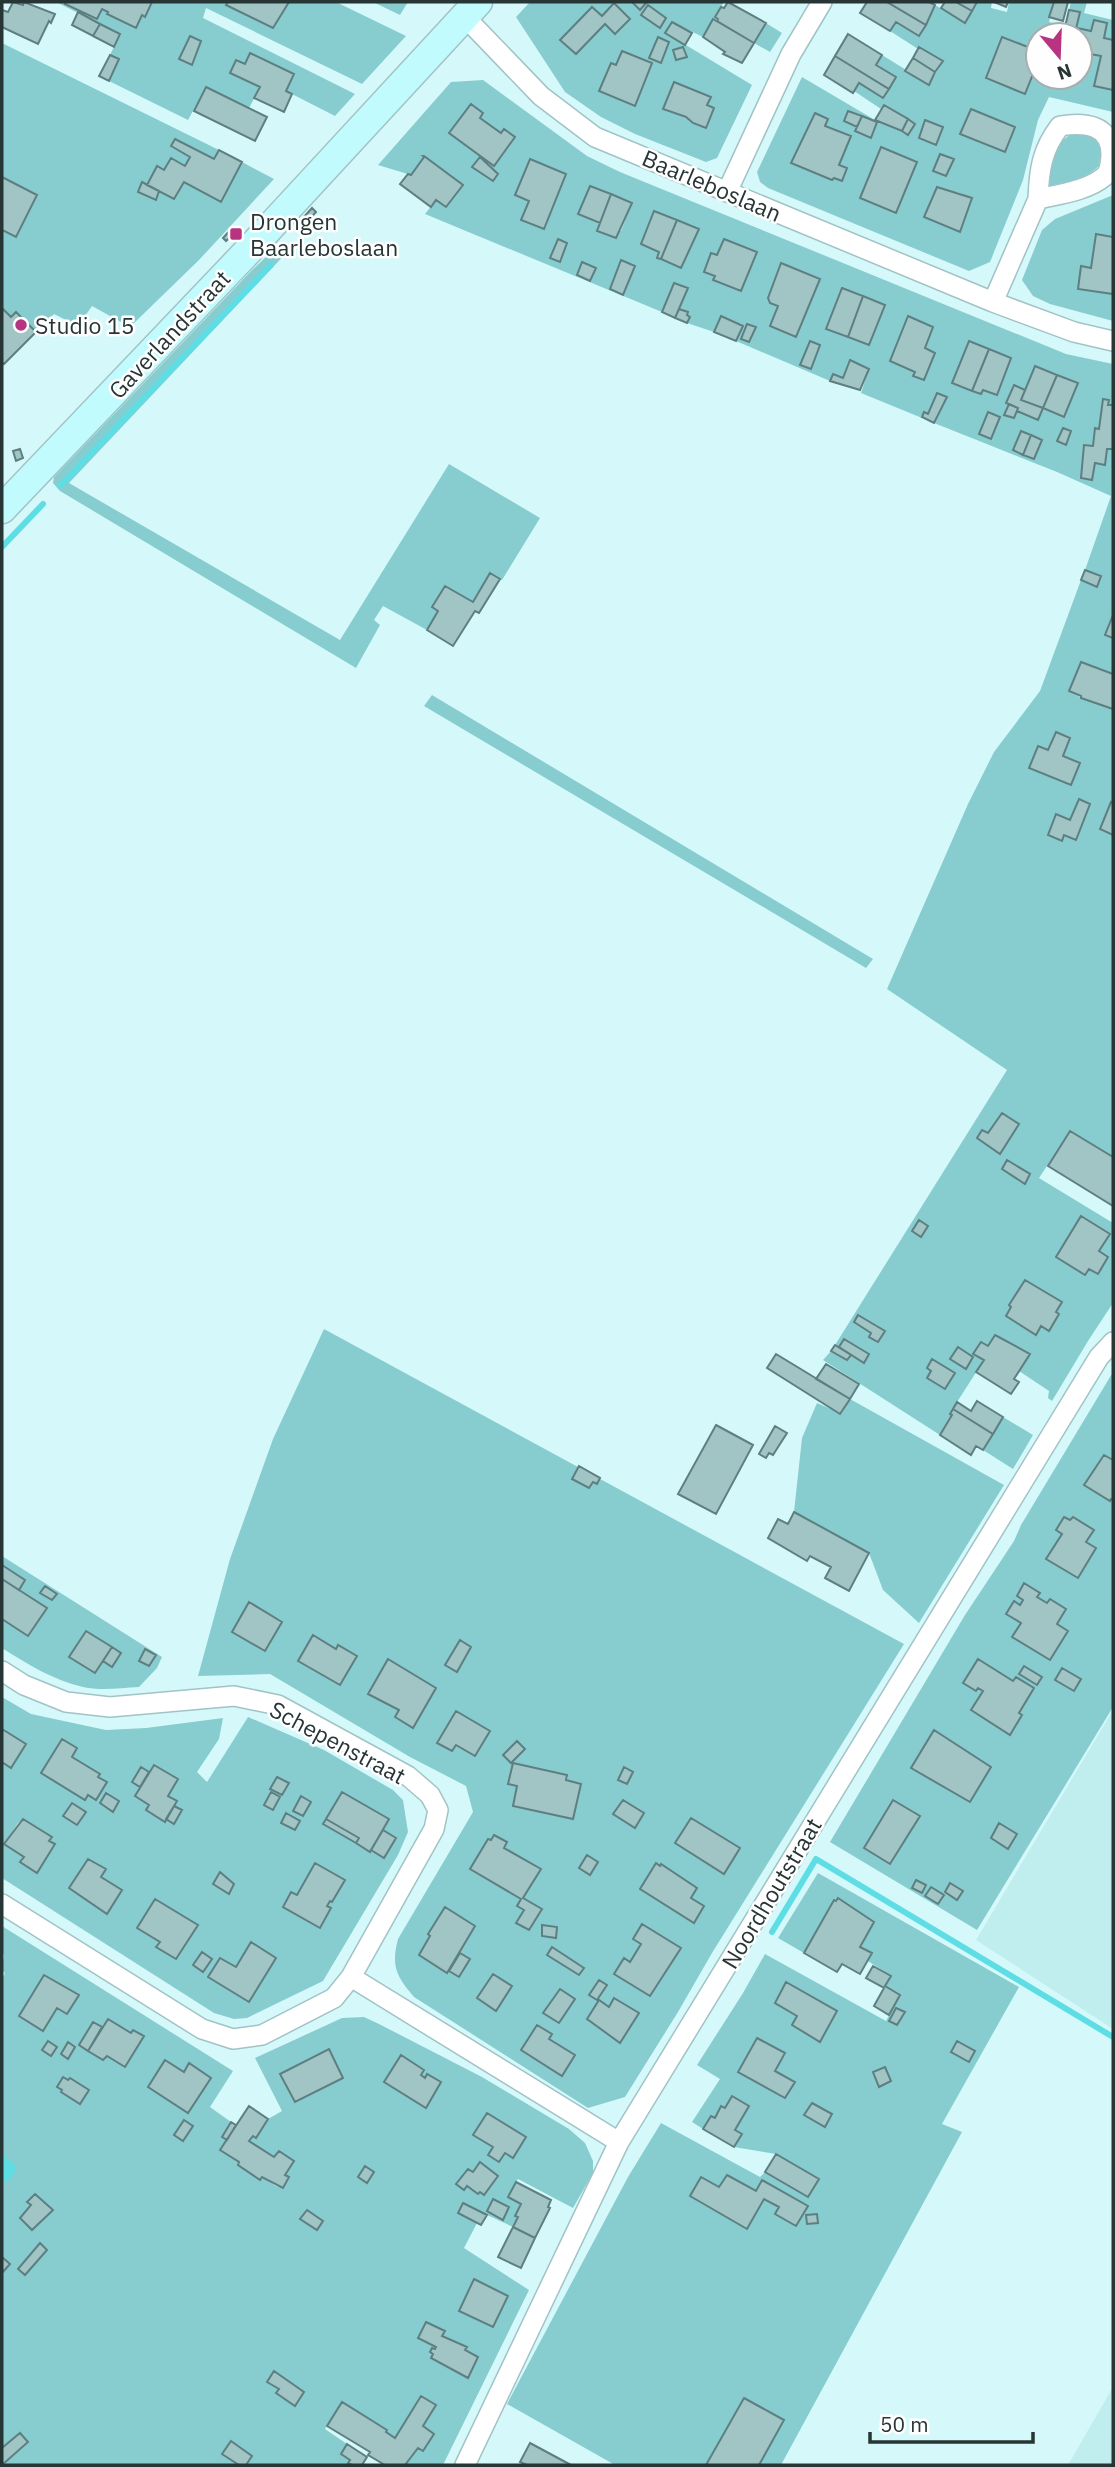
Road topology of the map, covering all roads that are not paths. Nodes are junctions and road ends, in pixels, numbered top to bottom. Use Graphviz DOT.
graph roads {
  1 [pos="822,2"];
  2 [pos="471,9"];
  3 [pos="727,191"];
  4 [pos="1038,199"];
  5 [pos="992,302"];
  6 [pos="1113,341"];
  7 [pos="2,509"];
  8 [pos="1113,1342"];
  9 [pos="2,1671"];
  10 [pos="2,1904"];
  11 [pos="351,1977"];
  12 [pos="619,2142"];
  13 [pos="465,2465"];
  1 -- 3 [label="street"];
  2 -- 3 [label="street, Baarleboslaan"];
  2 -- 7 [label="main road, Gaverlandstraat"];
  3 -- 5 [label="street, Baarleboslaan"];
  4 -- 4 [label="street"];
  4 -- 5 [label="street"];
  5 -- 6 [label="street, Baarleboslaan"];
  8 -- 12 [label="street, Noordhoutstraat"];
  9 -- 11 [label="street, Schepenstraat"];
  10 -- 11 [label="street, Schepenstraat"];
  11 -- 12 [label="street"];
  12 -- 13 [label="street, Noordhoutstraat"];
}
